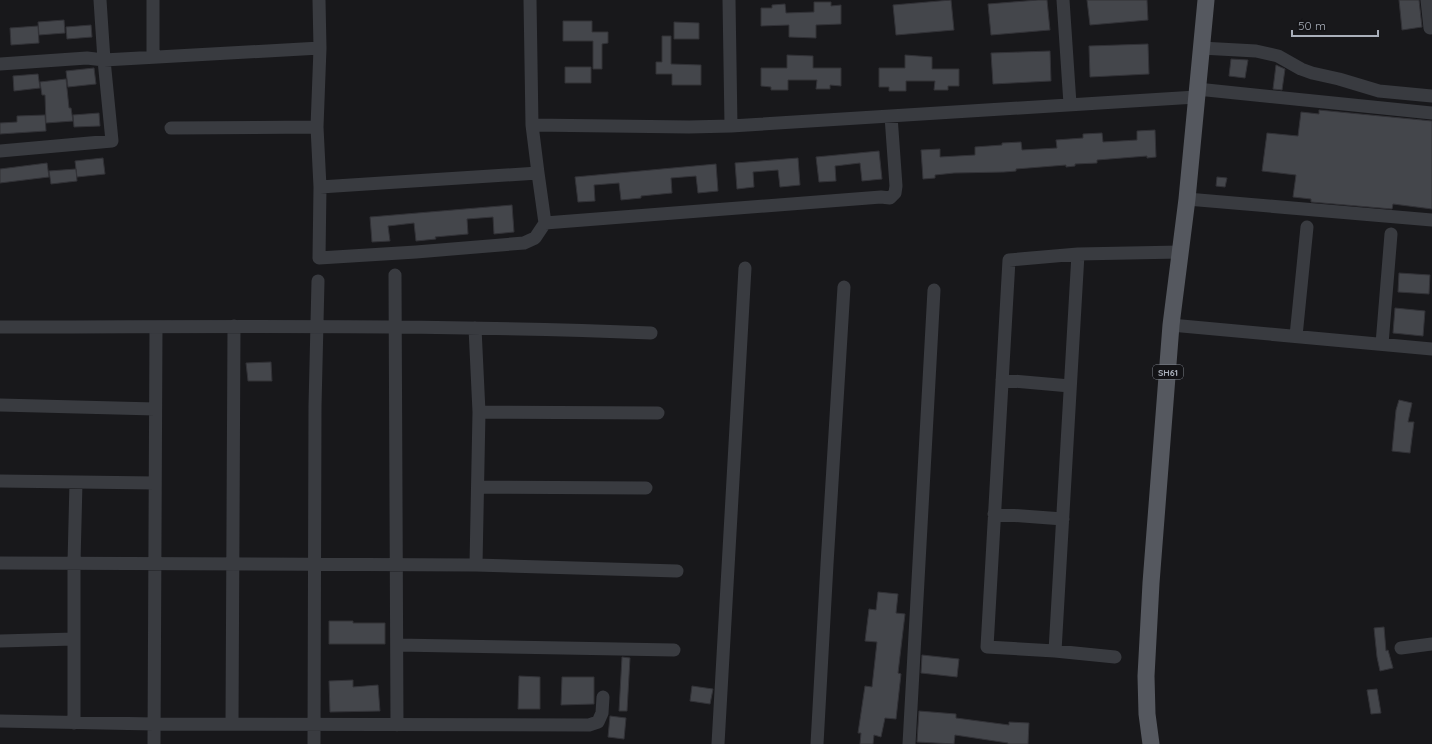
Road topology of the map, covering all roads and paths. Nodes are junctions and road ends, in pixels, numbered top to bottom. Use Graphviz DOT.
graph roads {
  1 [pos="100,0"];
  2 [pos="153,0"];
  3 [pos="319,0"];
  4 [pos="530,0"];
  5 [pos="729,0"];
  6 [pos="1063,0"];
  7 [pos="1206,0"];
  8 [pos="1427,0"];
  9 [pos="1430,28"];
  10 [pos="320,48"];
  11 [pos="1201,48"];
  12 [pos="153,57"];
  13 [pos="104,60"];
  14 [pos="0,64"];
  15 [pos="1197,93"];
  16 [pos="1432,96"];
  17 [pos="1070,104"];
  18 [pos="1432,113"];
  19 [pos="890,116"];
  20 [pos="532,125"];
  21 [pos="731,126"];
  22 [pos="318,127"];
  23 [pos="171,128"];
  24 [pos="0,152"];
  25 [pos="538,173"];
  26 [pos="320,188"];
  27 [pos="1187,199"];
  28 [pos="1432,220"];
  29 [pos="545,223"];
  30 [pos="1307,227"];
  31 [pos="1390,234"];
  32 [pos="1180,252"];
  33 [pos="1078,254"];
  34 [pos="746,268"];
  35 [pos="395,276"];
  36 [pos="318,281"];
  37 [pos="844,287"];
  38 [pos="934,290"];
  39 [pos="1172,325"];
  40 [pos="234,326"];
  41 [pos="317,326"];
  42 [pos="395,326"];
  43 [pos="0,327"];
  44 [pos="156,327"];
  45 [pos="475,328"];
  46 [pos="651,333"];
  47 [pos="1296,336"];
  48 [pos="1382,344"];
  49 [pos="1432,349"];
  50 [pos="1002,380"];
  51 [pos="1070,386"];
  52 [pos="0,405"];
  53 [pos="155,409"];
  54 [pos="479,412"];
  55 [pos="658,413"];
  56 [pos="0,481"];
  57 [pos="76,482"];
  58 [pos="155,483"];
  59 [pos="478,487"];
  60 [pos="646,488"];
  61 [pos="994,514"];
  62 [pos="1063,519"];
  63 [pos="0,563"];
  64 [pos="74,563"];
  65 [pos="154,563"];
  66 [pos="233,563"];
  67 [pos="315,564"];
  68 [pos="396,565"];
  69 [pos="476,565"];
  70 [pos="677,571"];
  71 [pos="74,639"];
  72 [pos="0,641"];
  73 [pos="1432,644"];
  74 [pos="397,645"];
  75 [pos="1401,648"];
  76 [pos="674,650"];
  77 [pos="1055,651"];
  78 [pos="1115,657"];
  79 [pos="603,697"];
  80 [pos="0,721"];
  81 [pos="74,723"];
  82 [pos="154,724"];
  83 [pos="232,724"];
  84 [pos="314,724"];
  85 [pos="397,725"];
  86 [pos="154,744"];
  87 [pos="314,744"];
  88 [pos="718,744"];
  89 [pos="817,744"];
  90 [pos="909,744"];
  91 [pos="1151,744"];
  1 -- 13 [label="street"];
  2 -- 12 [label="street"];
  3 -- 10 [label="street"];
  4 -- 20 [label="street"];
  5 -- 21 [label="street"];
  6 -- 17 [label="street"];
  7 -- 11 [label="main road, SH61"];
  8 -- 9 [label="street"];
  10 -- 12 [label="street"];
  10 -- 22 [label="street"];
  11 -- 15 [label="main road, SH61"];
  11 -- 16 [label="street"];
  12 -- 13 [label="street"];
  13 -- 14 [label="street"];
  13 -- 24 [label="street"];
  15 -- 17 [label="street"];
  15 -- 18 [label="street"];
  15 -- 27 [label="main road, SH61"];
  17 -- 19 [label="street"];
  19 -- 21 [label="street"];
  19 -- 29 [label="street"];
  20 -- 21 [label="street"];
  20 -- 25 [label="street"];
  22 -- 23 [label="street"];
  22 -- 26 [label="street"];
  25 -- 26 [label="street"];
  25 -- 29 [label="street"];
  26 -- 29 [label="street"];
  27 -- 28 [label="street"];
  27 -- 32 [label="main road, SH61"];
  30 -- 47 [label="street"];
  31 -- 48 [label="street"];
  32 -- 33 [label="street"];
  32 -- 39 [label="main road, SH61"];
  33 -- 50 [label="street"];
  33 -- 51 [label="street"];
  34 -- 88 [label="street"];
  35 -- 42 [label="street"];
  36 -- 41 [label="street"];
  37 -- 89 [label="street"];
  38 -- 90 [label="street"];
  39 -- 47 [label="street"];
  39 -- 91 [label="main road, SH61"];
  40 -- 41 [label="street"];
  40 -- 44 [label="street"];
  40 -- 66 [label="street"];
  41 -- 42 [label="street"];
  41 -- 67 [label="street"];
  42 -- 45 [label="street"];
  42 -- 68 [label="street"];
  43 -- 44 [label="street"];
  44 -- 53 [label="street"];
  45 -- 46 [label="street"];
  45 -- 54 [label="street"];
  47 -- 48 [label="street"];
  48 -- 49 [label="street"];
  50 -- 51 [label="street"];
  50 -- 61 [label="street"];
  51 -- 62 [label="street"];
  52 -- 53 [label="street"];
  53 -- 58 [label="street"];
  54 -- 55 [label="street"];
  54 -- 59 [label="street"];
  56 -- 57 [label="street"];
  57 -- 58 [label="street"];
  57 -- 64 [label="street"];
  58 -- 65 [label="street"];
  59 -- 60 [label="street"];
  59 -- 69 [label="street"];
  61 -- 62 [label="street"];
  61 -- 77 [label="street"];
  62 -- 77 [label="street"];
  63 -- 64 [label="street"];
  64 -- 65 [label="street"];
  64 -- 71 [label="street"];
  65 -- 66 [label="street"];
  65 -- 82 [label="street"];
  66 -- 67 [label="street"];
  66 -- 83 [label="street"];
  67 -- 68 [label="street"];
  67 -- 84 [label="street"];
  68 -- 69 [label="street"];
  68 -- 74 [label="street"];
  69 -- 70 [label="street"];
  71 -- 72 [label="street"];
  71 -- 81 [label="street"];
  73 -- 75 [label="street"];
  74 -- 76 [label="street"];
  74 -- 85 [label="street"];
  77 -- 78 [label="street"];
  79 -- 85 [label="street"];
  80 -- 81 [label="street"];
  81 -- 82 [label="street"];
  82 -- 83 [label="street"];
  82 -- 86 [label="street"];
  83 -- 84 [label="street"];
  84 -- 85 [label="street"];
  84 -- 87 [label="street"];
}
